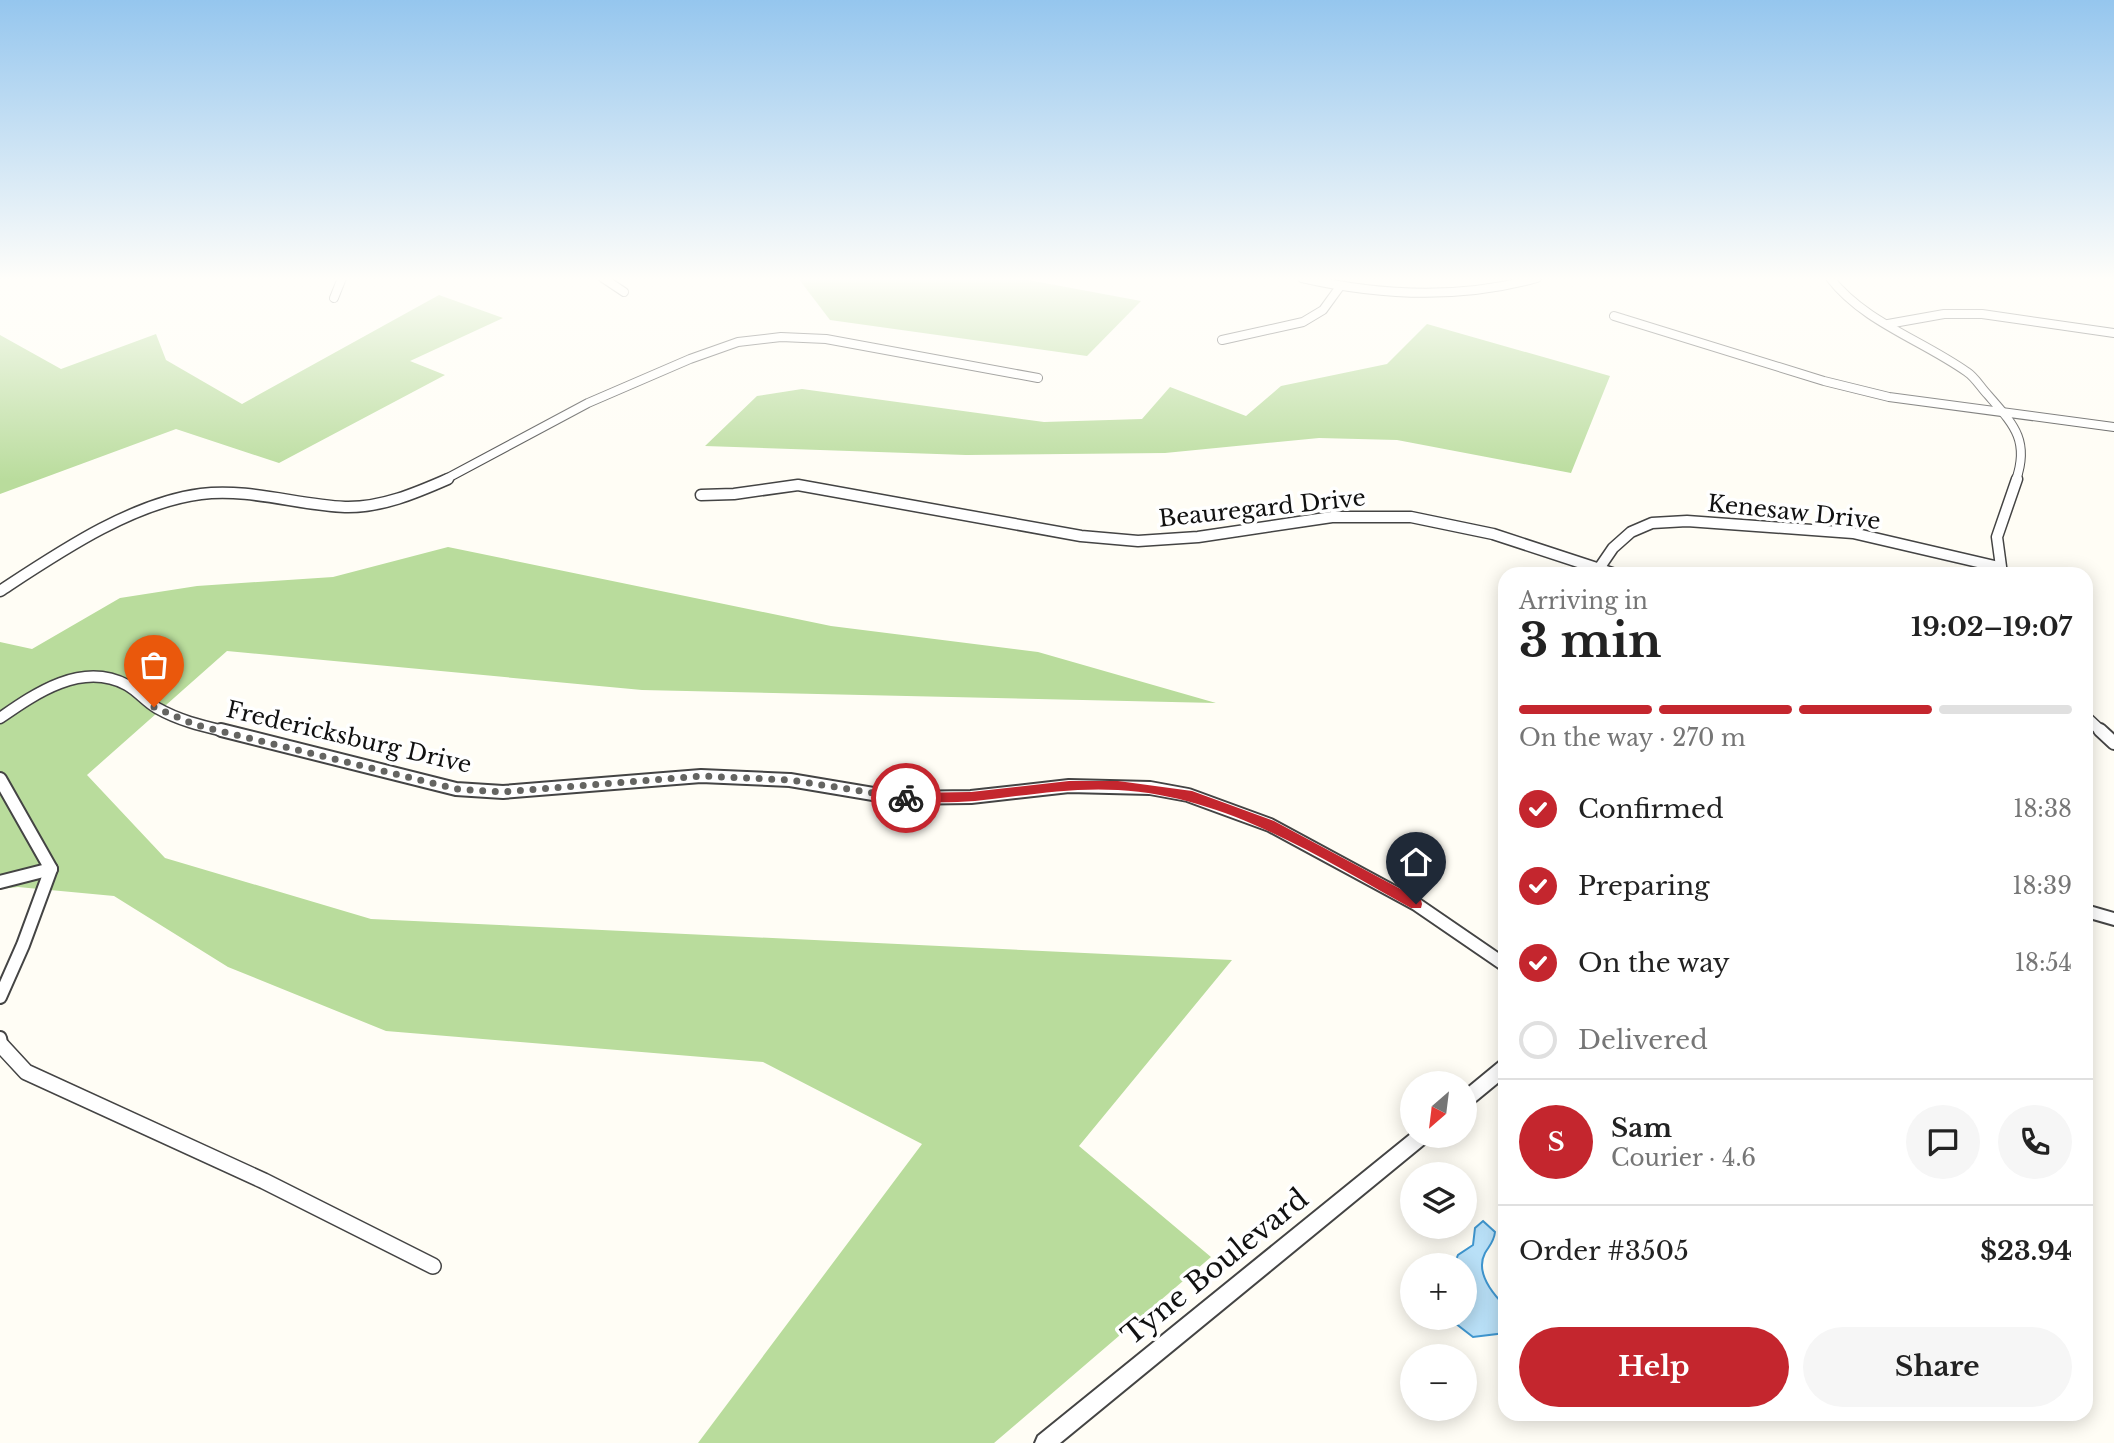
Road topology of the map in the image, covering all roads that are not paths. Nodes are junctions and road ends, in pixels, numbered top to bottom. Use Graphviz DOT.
graph roads {
  1 [pos="729,345"];
  2 [pos="860,345"];
  3 [pos="1709,345"];
  4 [pos="1923,345"];
  5 [pos="1038,378"];
  6 [pos="2005,415"];
  7 [pos="2114,427"];
  8 [pos="701,495"];
  9 [pos="1600,567"];
  10 [pos="1988,567"];
  11 [pos="2000,567"];
  12 [pos="0,591"];
  13 [pos="0,718"];
  14 [pos="2093,724"];
  15 [pos="2114,743"];
  16 [pos="0,779"];
  17 [pos="51,869"];
  18 [pos="0,882"];
  19 [pos="2093,913"];
  20 [pos="2114,919"];
  21 [pos="1498,960"];
  22 [pos="0,997"];
  23 [pos="0,1038"];
  24 [pos="1498,1073"];
  25 [pos="1477,1090"];
  26 [pos="1406,1148"];
  27 [pos="433,1266"];
  28 [pos="1045,1443"];
  1 -- 12 [label="street"];
  2 -- 5 [label="street"];
  3 -- 6 [label="street"];
  4 -- 6 [label="street"];
  6 -- 7 [label="street"];
  6 -- 11 [label="street"];
  8 -- 9 [label="street, Beauregard Drive"];
  9 -- 10 [label="street, Kenesaw Drive"];
  13 -- 21 [label="street, Fredericksburg Drive"];
  14 -- 15 [label="street"];
  16 -- 17 [label="street"];
  17 -- 18 [label="street"];
  17 -- 22 [label="street"];
  19 -- 20 [label="street"];
  23 -- 27 [label="street"];
  24 -- 25 [label="street"];
  26 -- 28 [label="street, Tyne Boulevard"];
}
